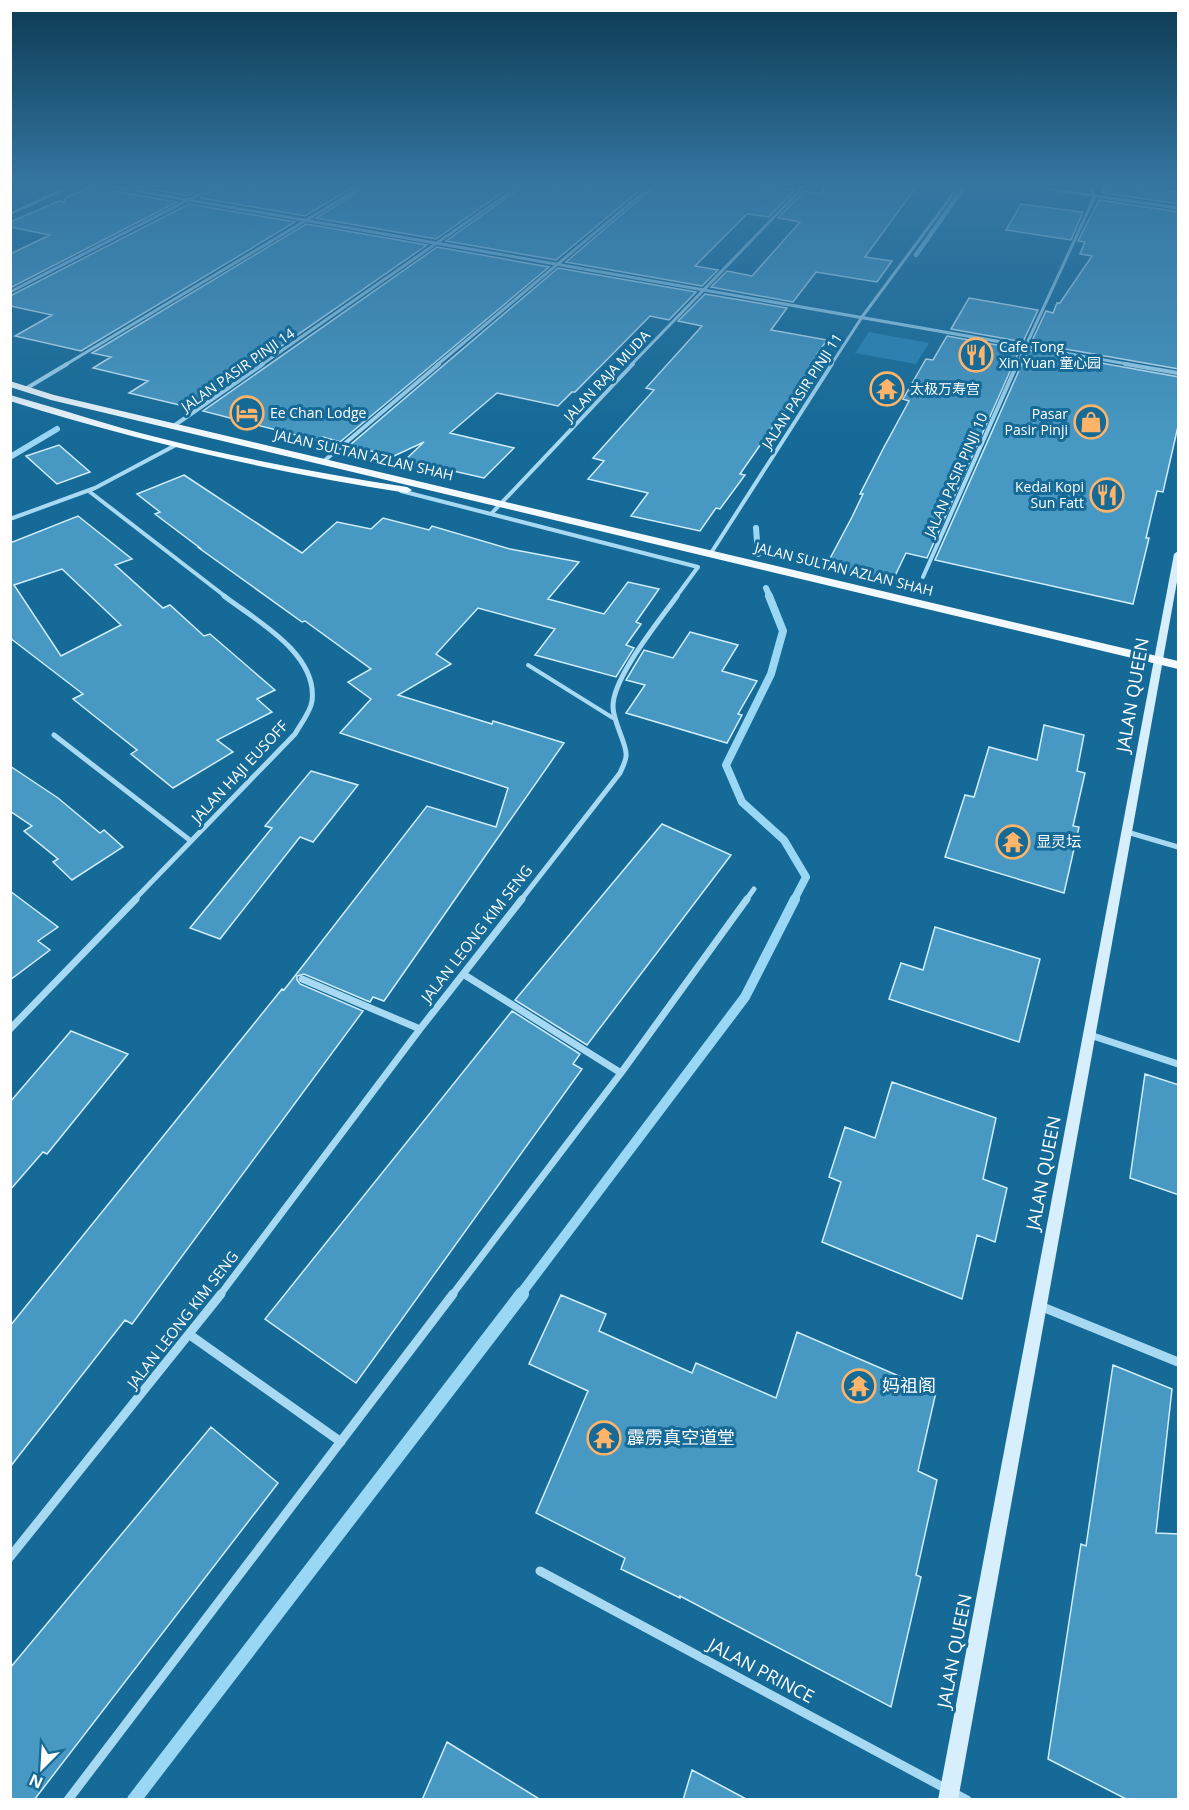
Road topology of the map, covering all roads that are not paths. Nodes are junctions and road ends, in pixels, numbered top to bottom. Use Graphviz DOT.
graph roads {
  1 [pos="52,270"];
  2 [pos="221,270"];
  3 [pos="400,270"];
  4 [pos="548,270"];
  5 [pos="592,270"];
  6 [pos="721,270"];
  7 [pos="896,270"];
  8 [pos="1060,270"];
  9 [pos="702,290"];
  10 [pos="10,292"];
  11 [pos="862,317"];
  12 [pos="1025,346"];
  13 [pos="1179,373"];
  14 [pos="10,384"];
  15 [pos="27,388"];
  16 [pos="51,397"];
  17 [pos="10,398"];
  18 [pos="175,426"];
  19 [pos="174,446"];
  20 [pos="324,461"];
  21 [pos="379,486"];
  22 [pos="90,492"];
  23 [pos="502,503"];
  24 [pos="491,514"];
  25 [pos="10,519"];
  26 [pos="711,553"];
  27 [pos="1179,554"];
  28 [pos="923,577"];
  29 [pos="1159,661"];
  30 [pos="528,665"];
  31 [pos="1179,665"];
  32 [pos="613,718"];
  33 [pos="54,735"];
  34 [pos="1127,832"];
  35 [pos="191,841"];
  36 [pos="1179,847"];
  37 [pos="754,889"];
  38 [pos="463,974"];
  39 [pos="302,979"];
  40 [pos="10,1029"];
  41 [pos="420,1029"];
  42 [pos="1089,1035"];
  43 [pos="1179,1064"];
  44 [pos="621,1073"];
  45 [pos="1039,1306"];
  46 [pos="190,1335"];
  47 [pos="1179,1362"];
  48 [pos="341,1442"];
  49 [pos="10,1557"];
  50 [pos="540,1571"];
  51 [pos="949,1795"];
  52 [pos="68,1800"];
  53 [pos="967,1800"];
  1 -- 10 [label="street"];
  2 -- 15 [label="street"];
  3 -- 18 [label="street, JALAN PASIR PINJI 14"];
  4 -- 20 [label="street"];
  5 -- 9 [label="street"];
  6 -- 9 [label="street, JALAN RAJA MUDA"];
  7 -- 11 [label="street, JALAN PASIR PINJI 11"];
  8 -- 12 [label="street, JALAN PASIR PINJI 10"];
  9 -- 11 [label="street"];
  9 -- 23 [label="street, JALAN RAJA MUDA"];
  11 -- 12 [label="street"];
  11 -- 26 [label="street, JALAN PASIR PINJI 11"];
  12 -- 13 [label="street"];
  12 -- 28 [label="street, JALAN PASIR PINJI 10"];
  14 -- 15 [label="main road, JALAN SULTAN AZLAN SHAH"];
  15 -- 16 [label="main road, JALAN SULTAN AZLAN SHAH"];
  16 -- 18 [label="main road, JALAN SULTAN AZLAN SHAH"];
  16 -- 19 [label="main road"];
  17 -- 19 [label="main road, JALAN SULTAN AZLAN SHAH"];
  18 -- 20 [label="main road, JALAN SULTAN AZLAN SHAH"];
  19 -- 20 [label="main road"];
  19 -- 21 [label="main road, JALAN SULTAN AZLAN SHAH"];
  19 -- 22 [label="street"];
  20 -- 23 [label="main road, JALAN SULTAN AZLAN SHAH"];
  21 -- 23 [label="main road, JALAN SULTAN AZLAN SHAH"];
  21 -- 24 [label="street, JALAN LEONG KIM SENG"];
  22 -- 25 [label="street"];
  22 -- 35 [label="street, JALAN HAJI EUSOFF"];
  23 -- 24 [label="street, JALAN RAJA MUDA"];
  23 -- 26 [label="main road, JALAN SULTAN AZLAN SHAH"];
  24 -- 32 [label="street, JALAN LEONG KIM SENG"];
  26 -- 29 [label="main road, JALAN SULTAN AZLAN SHAH"];
  27 -- 29 [label="main road, JALAN QUEEN"];
  29 -- 31 [label="main road, JALAN SULTAN AZLAN SHAH"];
  29 -- 34 [label="main road, JALAN QUEEN"];
  30 -- 32 [label="lane"];
  32 -- 38 [label="street, JALAN LEONG KIM SENG"];
  33 -- 35 [label="street"];
  34 -- 36 [label="street"];
  34 -- 42 [label="main road, JALAN QUEEN"];
  35 -- 40 [label="street, JALAN HAJI EUSOFF"];
  37 -- 44 [label="street"];
  38 -- 41 [label="street, JALAN LEONG KIM SENG"];
  38 -- 44 [label="street"];
  39 -- 41 [label="street"];
  41 -- 46 [label="street, JALAN LEONG KIM SENG"];
  42 -- 43 [label="street"];
  42 -- 45 [label="main road, JALAN QUEEN"];
  44 -- 48 [label="street"];
  45 -- 47 [label="street"];
  45 -- 51 [label="main road, JALAN QUEEN"];
  46 -- 48 [label="street"];
  46 -- 49 [label="street, JALAN LEONG KIM SENG"];
  48 -- 52 [label="street"];
  50 -- 51 [label="street, JALAN PRINCE"];
  51 -- 53 [label="street, JALAN PRINCE"];
}
